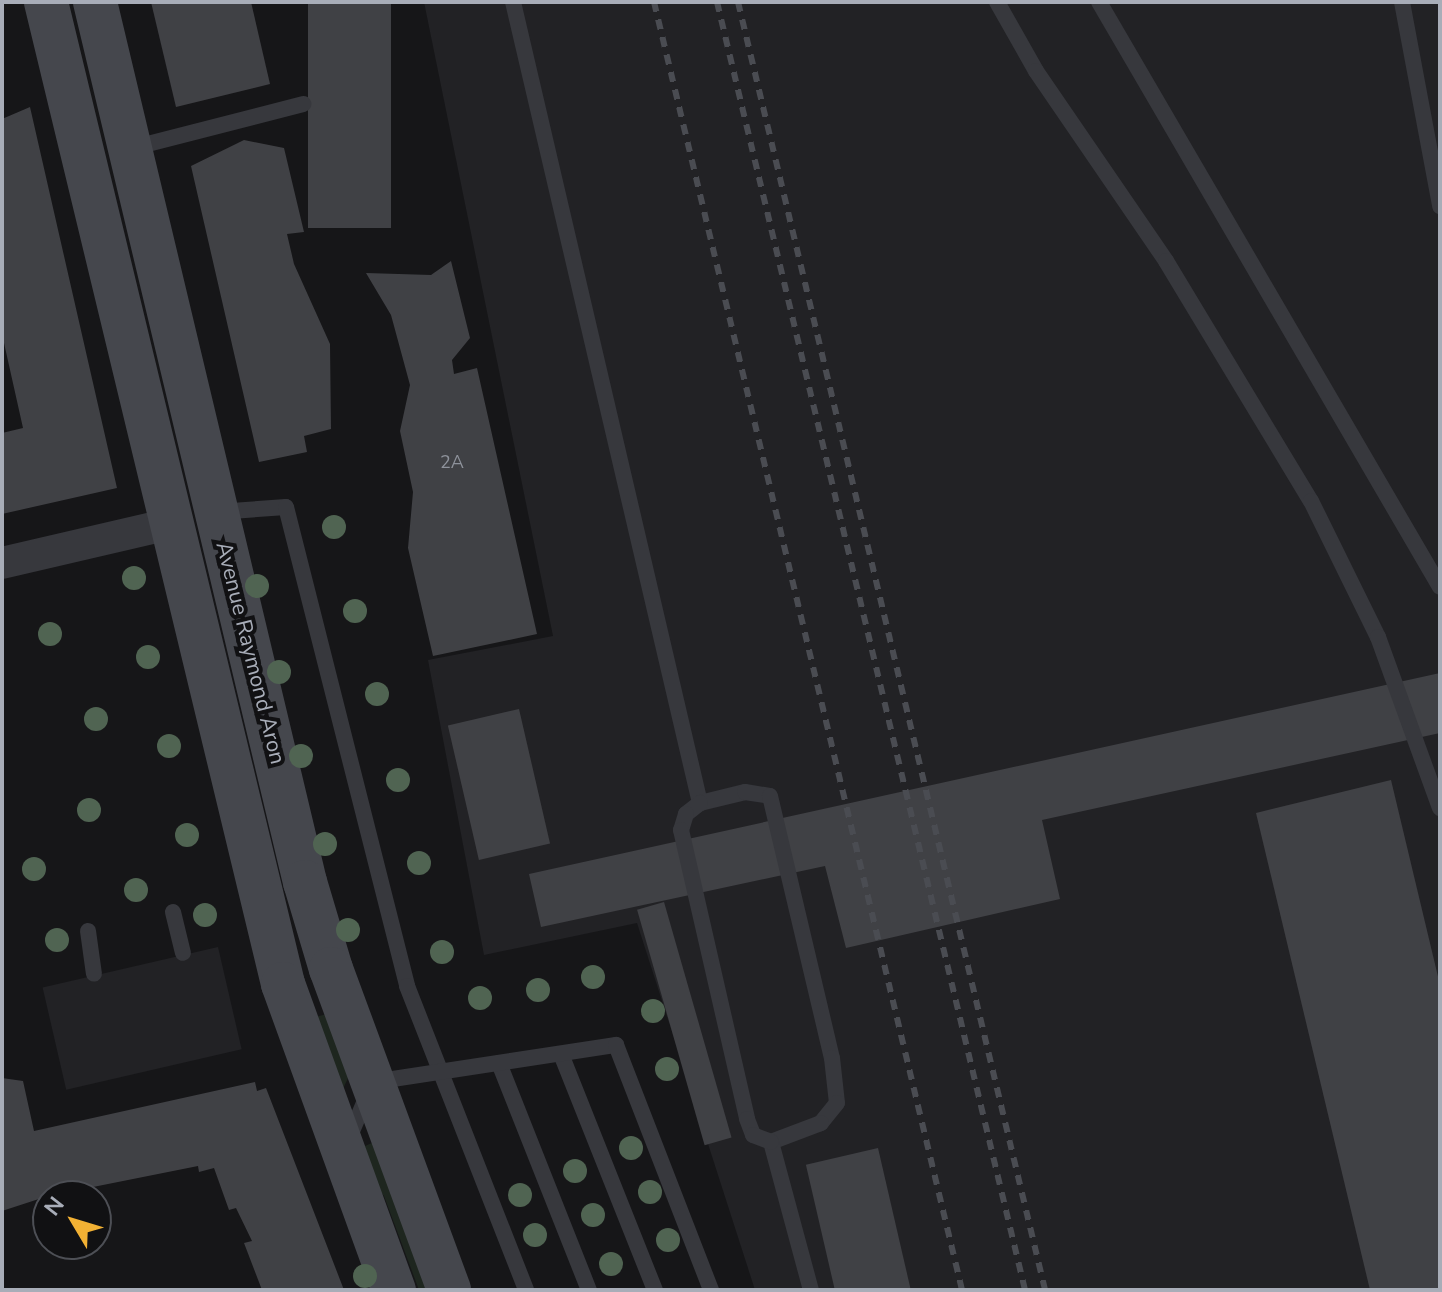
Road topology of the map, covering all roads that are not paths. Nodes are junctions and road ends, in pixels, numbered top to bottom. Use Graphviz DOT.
graph roads {
  1 [pos="46,2"];
  2 [pos="95,2"];
  3 [pos="513,2"];
  4 [pos="997,2"];
  5 [pos="1099,2"];
  6 [pos="1402,2"];
  7 [pos="303,104"];
  8 [pos="130,148"];
  9 [pos="1440,206"];
  10 [pos="215,512"];
  11 [pos="170,524"];
  12 [pos="2,563"];
  13 [pos="1440,587"];
  14 [pos="268,725"];
  15 [pos="700,803"];
  16 [pos="1440,808"];
  17 [pos="173,912"];
  18 [pos="88,931"];
  19 [pos="183,953"];
  20 [pos="94,974"];
  21 [pos="561,1054"];
  22 [pos="499,1063"];
  23 [pos="437,1072"];
  24 [pos="373,1082"];
  25 [pos="771,1142"];
  26 [pos="342,1154"];
  27 [pos="394,1290"];
  28 [pos="449,1290"];
  29 [pos="526,1290"];
  30 [pos="589,1290"];
  31 [pos="655,1290"];
  32 [pos="711,1290"];
  33 [pos="811,1290"];
  1 -- 11 [label="street"];
  2 -- 8 [label="street, Avenue Raymond Aron"];
  3 -- 15 [label="lane"];
  4 -- 16 [label="lane"];
  5 -- 13 [label="lane"];
  6 -- 9 [label="lane"];
  7 -- 8 [label="lane"];
  8 -- 10 [label="street, Avenue Raymond Aron"];
  10 -- 11 [label="street"];
  10 -- 14 [label="street, Avenue Raymond Aron"];
  10 -- 23 [label="lane"];
  11 -- 12 [label="street"];
  11 -- 14 [label="street"];
  11 -- 26 [label="street"];
  14 -- 24 [label="street, Avenue Raymond Aron"];
  15 -- 25 [label="lane"];
  15 -- 25 [label="lane"];
  17 -- 19 [label="lane"];
  18 -- 20 [label="lane"];
  21 -- 22 [label="lane"];
  21 -- 31 [label="lane"];
  21 -- 32 [label="lane"];
  22 -- 23 [label="lane"];
  22 -- 30 [label="lane"];
  23 -- 24 [label="lane"];
  23 -- 29 [label="lane"];
  24 -- 26 [label="lane"];
  24 -- 28 [label="street, Avenue Raymond Aron"];
  25 -- 33 [label="lane"];
  26 -- 27 [label="street"];
}
